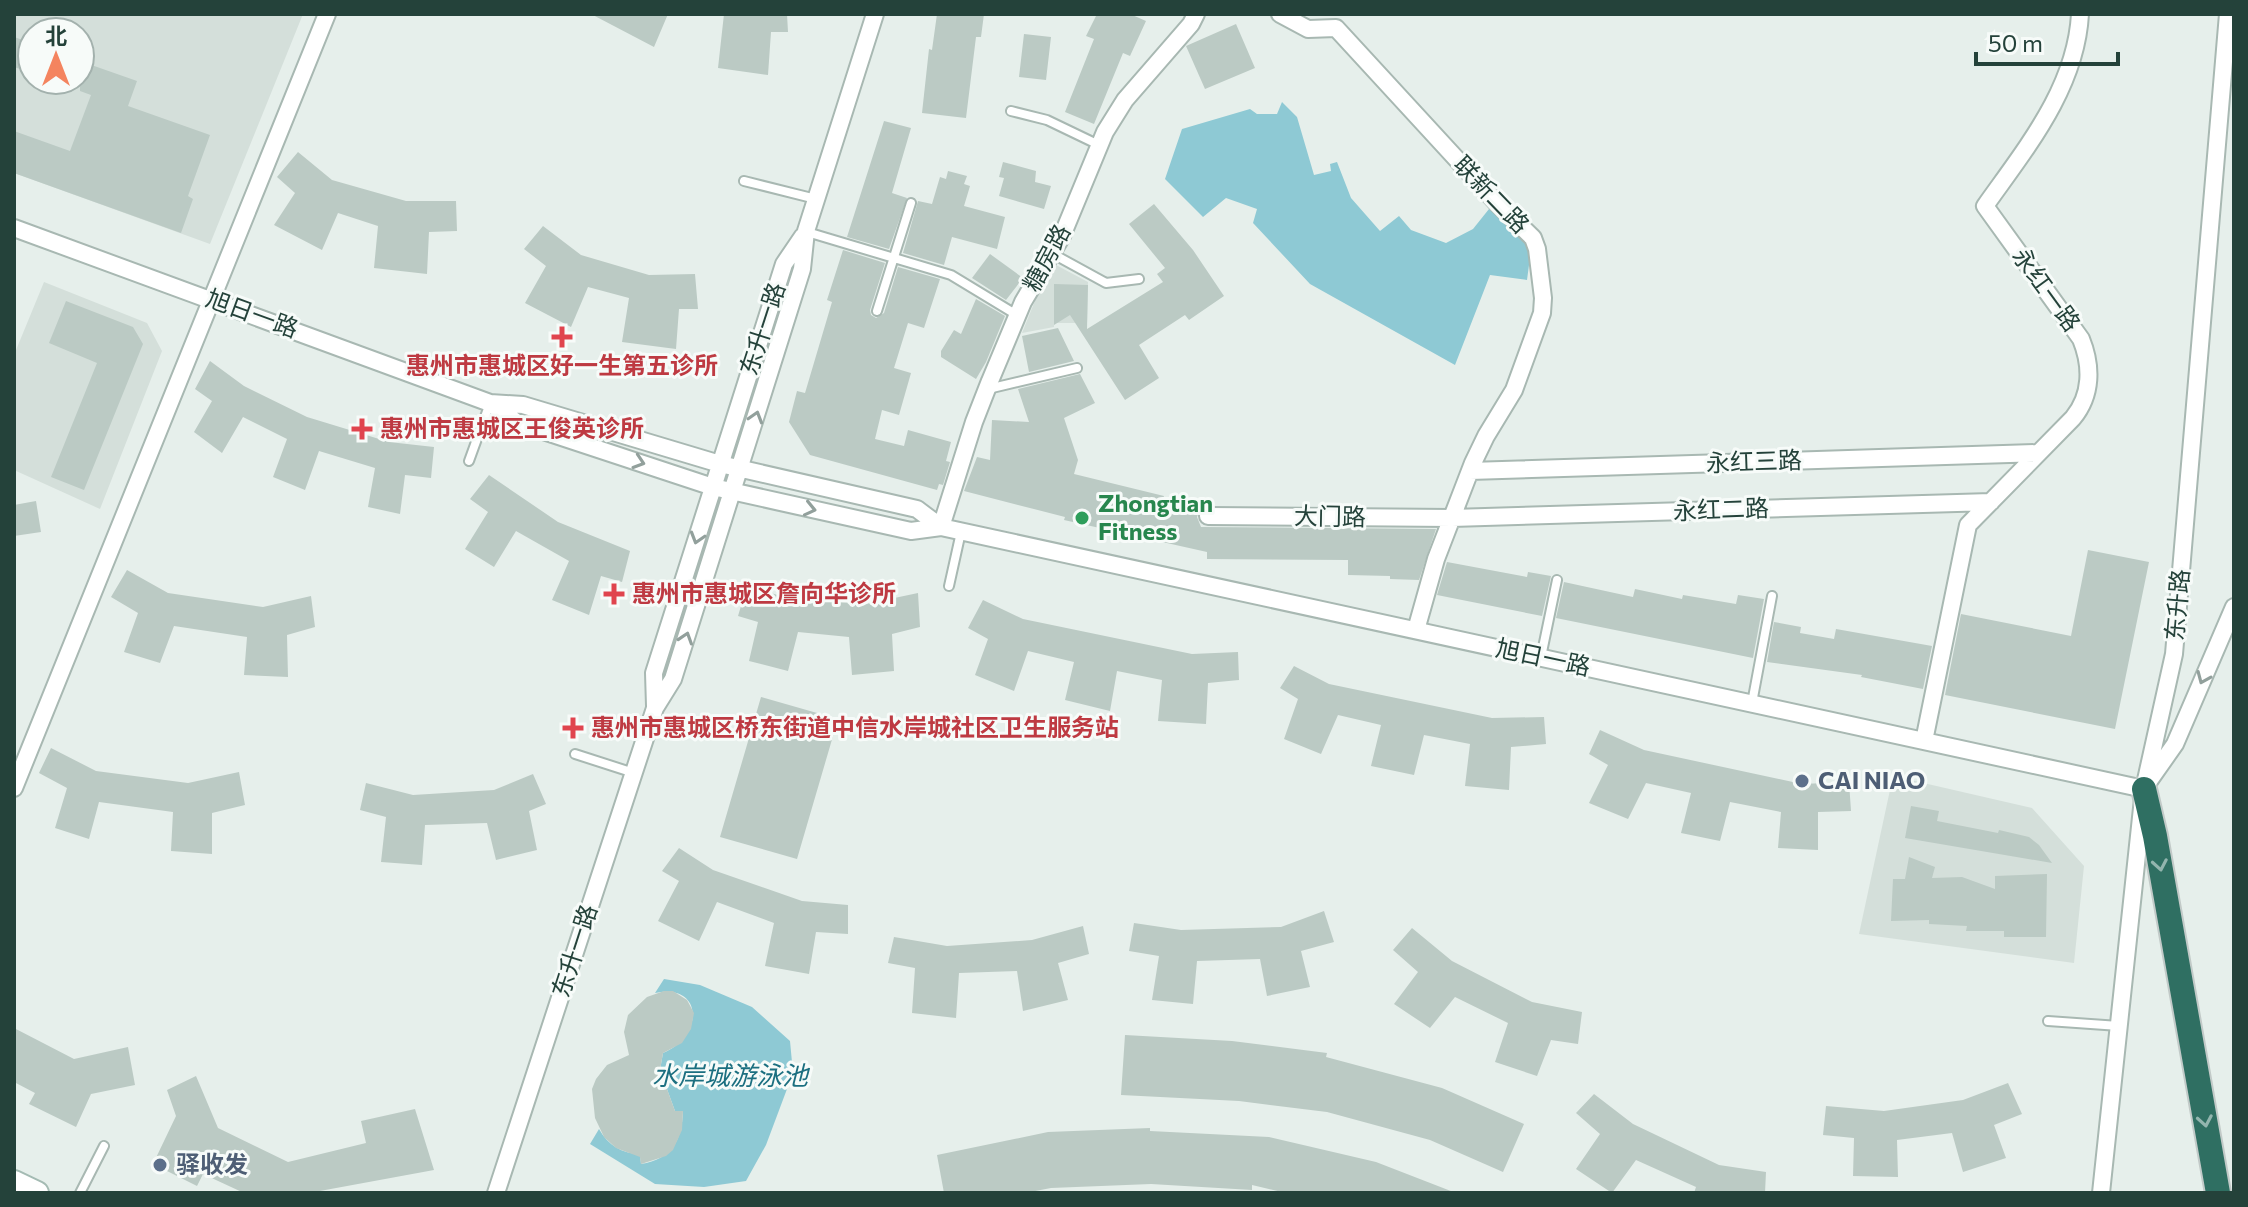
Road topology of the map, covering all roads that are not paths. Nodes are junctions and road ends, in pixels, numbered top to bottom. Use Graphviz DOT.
graph roads {
  1 [pos="327,14"];
  2 [pos="875,14"];
  3 [pos="1196,14"];
  4 [pos="1280,14"];
  5 [pos="2080,14"];
  6 [pos="2228,14"];
  7 [pos="1011,111"];
  8 [pos="1099,145"];
  9 [pos="744,181"];
  10 [pos="816,199"];
  11 [pos="911,203"];
  12 [pos="14,228"];
  13 [pos="806,231"];
  14 [pos="1053,254"];
  15 [pos="894,258"];
  16 [pos="1139,279"];
  17 [pos="212,299"];
  18 [pos="877,311"];
  19 [pos="1017,315"];
  20 [pos="1077,368"];
  21 [pos="986,390"];
  22 [pos="490,403"];
  23 [pos="2038,453"];
  24 [pos="469,461"];
  25 [pos="720,464"];
  26 [pos="741,469"];
  27 [pos="1470,471"];
  28 [pos="713,487"];
  29 [pos="734,492"];
  30 [pos="1991,502"];
  31 [pos="1208,516"];
  32 [pos="1452,518"];
  33 [pos="941,527"];
  34 [pos="962,531"];
  35 [pos="1557,580"];
  36 [pos="949,586"];
  37 [pos="1772,596"];
  38 [pos="2234,607"];
  39 [pos="1416,630"];
  40 [pos="1541,657"];
  41 [pos="1752,703"];
  42 [pos="655,708"];
  43 [pos="1924,741"];
  44 [pos="575,754"];
  45 [pos="634,773"];
  46 [pos="14,788"];
  47 [pos="2144,789"];
  48 [pos="2048,1021"];
  49 [pos="2119,1026"];
  50 [pos="104,1146"];
  51 [pos="14,1182"];
  52 [pos="37,1193"];
  53 [pos="80,1193"];
  54 [pos="496,1193"];
  55 [pos="2101,1193"];
  56 [pos="2218,1193"];
  1 -- 17 [label="street"];
  2 -- 10 [label="street, 东升一路"];
  3 -- 8 [label="street, 糖房路"];
  4 -- 27 [label="street, 联新二路"];
  5 -- 23 [label="street, 永红一路"];
  6 -- 47 [label="street, 东升路"];
  7 -- 8 [label="lane"];
  8 -- 14 [label="street, 糖房路"];
  9 -- 10 [label="lane"];
  10 -- 13 [label="street, 东升一路"];
  11 -- 15 [label="lane"];
  12 -- 17 [label="street, 旭日一路"];
  13 -- 15 [label="lane"];
  13 -- 25 [label="street, 东升一路"];
  26 -- 13 [label="street, 东升一路, one-way"];
  14 -- 16 [label="lane"];
  14 -- 19 [label="street, 糖房路"];
  15 -- 18 [label="lane"];
  15 -- 19 [label="lane"];
  17 -- 22 [label="street, 旭日一路"];
  17 -- 46 [label="street"];
  19 -- 21 [label="street, 糖房路"];
  20 -- 21 [label="lane"];
  21 -- 33 [label="street, 糖房路"];
  22 -- 24 [label="lane"];
  22 -- 25 [label="street, 旭日一路"];
  22 -- 28 [label="street, 旭日一路, one-way"];
  23 -- 27 [label="street, 永红三路"];
  23 -- 30 [label="street, 永红一路"];
  25 -- 26 [label="street, 旭日一路"];
  25 -- 28 [label="street, 东升一路"];
  26 -- 29 [label="street, 东升一路"];
  26 -- 33 [label="street, 旭日一路"];
  27 -- 32 [label="street, 联新二路"];
  28 -- 29 [label="street, 旭日一路"];
  28 -- 42 [label="street, 东升一路, one-way"];
  29 -- 33 [label="street, 旭日一路, one-way"];
  42 -- 29 [label="street, 东升一路, one-way"];
  30 -- 32 [label="street, 永红二路"];
  30 -- 43 [label="street, 永红一路"];
  31 -- 32 [label="street, 大门路"];
  32 -- 39 [label="street, 联新二路"];
  33 -- 34 [label="street, 旭日一路"];
  34 -- 36 [label="lane"];
  34 -- 39 [label="street, 旭日一路"];
  35 -- 40 [label="lane"];
  37 -- 41 [label="lane"];
  38 -- 47 [label="street, one-way"];
  39 -- 40 [label="street, 旭日一路"];
  40 -- 41 [label="street, 旭日一路"];
  41 -- 43 [label="street, 旭日一路"];
  42 -- 45 [label="street, 东升一路"];
  43 -- 47 [label="street, 旭日一路"];
  44 -- 45 [label="lane"];
  45 -- 54 [label="street, 东升一路"];
  47 -- 49 [label="street, 东升路"];
  47 -- 56 [label="highway, one-way"];
  48 -- 49 [label="lane"];
  49 -- 55 [label="street, 东升路"];
  50 -- 53 [label="lane"];
  51 -- 52 [label="main road"];
}
